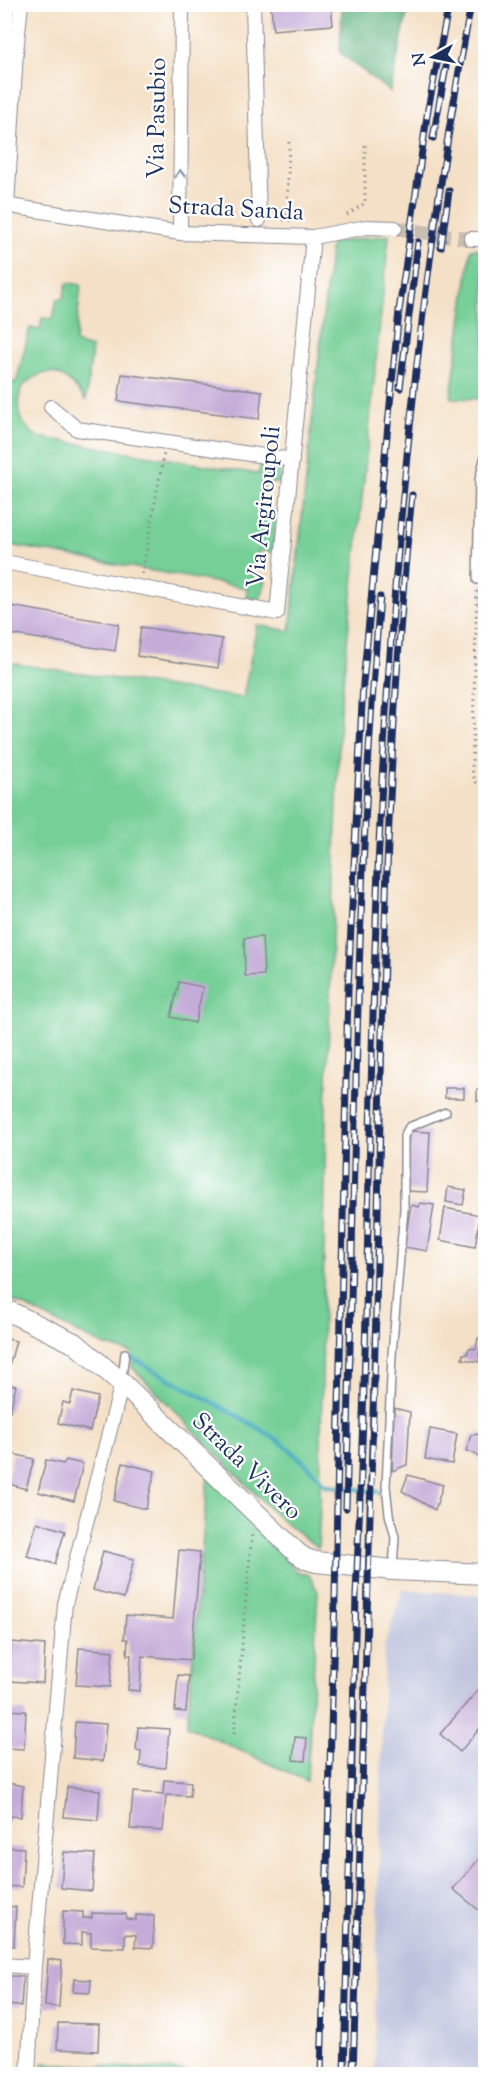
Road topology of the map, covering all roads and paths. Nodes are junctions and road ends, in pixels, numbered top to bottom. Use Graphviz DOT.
graph roads {
  1 [pos="21,4"];
  2 [pos="182,4"];
  3 [pos="253,4"];
  4 [pos="289,139"];
  5 [pos="365,143"];
  6 [pos="6,205"];
  7 [pos="336,217"];
  8 [pos="259,220"];
  9 [pos="304,221"];
  10 [pos="395,228"];
  11 [pos="180,233"];
  12 [pos="314,237"];
  13 [pos="51,407"];
  14 [pos="166,442"];
  15 [pos="486,451"];
  16 [pos="292,460"];
  17 [pos="4,562"];
  18 [pos="477,580"];
  19 [pos="140,588"];
  20 [pos="486,786"];
  21 [pos="446,1112"];
  22 [pos="4,1309"];
  23 [pos="125,1353"];
  24 [pos="122,1383"];
  25 [pos="254,1510"];
  26 [pos="393,1570"];
  27 [pos="486,1574"];
  28 [pos="234,1734"];
  29 [pos="4,1965"];
  30 [pos="34,1966"];
  31 [pos="28,2074"];
  1 -- 6 [label="street"];
  11 -- 2 [label="street, Via Pasubio, one-way"];
  3 -- 8 [label="street"];
  4 -- 9 [label="path"];
  5 -- 7 [label="path"];
  6 -- 11 [label="street, Strada Sanda"];
  10 -- 12 [label="street, Strada Sanda"];
  11 -- 12 [label="street, Strada Sanda"];
  12 -- 16 [label="street, Via Argiroupoli"];
  13 -- 14 [label="street"];
  14 -- 16 [label="street"];
  14 -- 19 [label="path"];
  15 -- 18 [label="lane"];
  16 -- 19 [label="street, Via Argiroupoli"];
  17 -- 19 [label="street, Via Argiroupoli"];
  18 -- 20 [label="path"];
  21 -- 26 [label="lane"];
  22 -- 24 [label="street, Strada Vivero"];
  23 -- 24 [label="lane"];
  24 -- 25 [label="street, Strada Vivero"];
  24 -- 30 [label="street"];
  25 -- 26 [label="street, Strada Vivero"];
  25 -- 28 [label="path"];
  26 -- 27 [label="street, Strada Vivero"];
  29 -- 30 [label="street"];
  30 -- 31 [label="street"];
}
